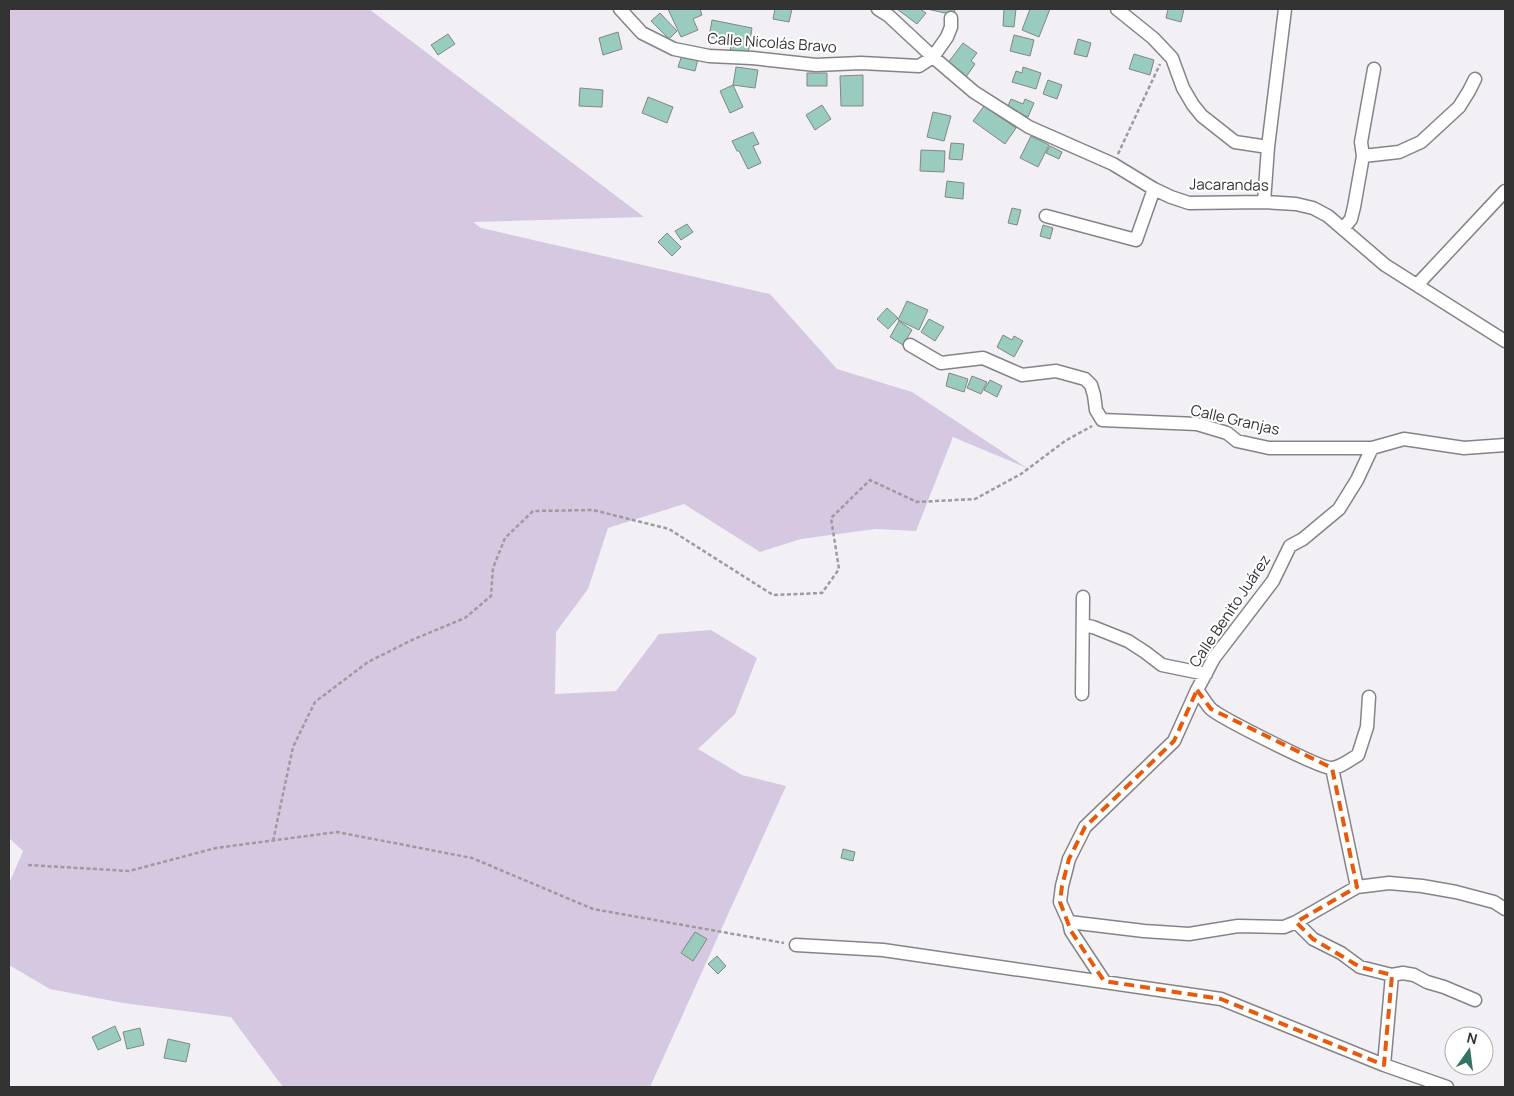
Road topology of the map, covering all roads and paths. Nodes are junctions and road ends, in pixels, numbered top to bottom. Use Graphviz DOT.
graph roads {
  1 [pos="620,9"];
  2 [pos="878,9"];
  3 [pos="1118,9"];
  4 [pos="1285,9"];
  5 [pos="951,18"];
  6 [pos="932,57"];
  7 [pos="1172,58"];
  8 [pos="1374,70"];
  9 [pos="1475,79"];
  10 [pos="1268,147"];
  11 [pos="1363,156"];
  12 [pos="1113,164"];
  13 [pos="1154,189"];
  14 [pos="1505,191"];
  15 [pos="1264,202"];
  16 [pos="1046,216"];
  17 [pos="1343,229"];
  18 [pos="1417,285"];
  19 [pos="1505,325"];
  20 [pos="1500,338"];
  21 [pos="910,345"];
  22 [pos="1102,420"];
  23 [pos="1505,445"];
  24 [pos="1372,448"];
  25 [pos="1083,597"];
  26 [pos="1083,625"];
  27 [pos="1206,674"];
  28 [pos="1197,690"];
  29 [pos="1082,694"];
  30 [pos="1369,698"];
  31 [pos="1332,768"];
  32 [pos="273,840"];
  33 [pos="28,864"];
  34 [pos="1357,887"];
  35 [pos="1505,909"];
  36 [pos="1069,922"];
  37 [pos="1296,922"];
  38 [pos="796,945"];
  39 [pos="1392,976"];
  40 [pos="1104,982"];
  41 [pos="1476,1000"];
  42 [pos="1384,1065"];
  43 [pos="1447,1087"];
  1 -- 6 [label="street, Calle Nicolás Bravo"];
  2 -- 6 [label="street, Jacarandas"];
  3 -- 7 [label="street"];
  4 -- 10 [label="street"];
  5 -- 6 [label="street"];
  6 -- 12 [label="street, Jacarandas"];
  7 -- 10 [label="street"];
  7 -- 12 [label="path"];
  8 -- 11 [label="street"];
  9 -- 11 [label="street"];
  10 -- 15 [label="street"];
  11 -- 17 [label="street"];
  12 -- 13 [label="street, Jacarandas"];
  13 -- 15 [label="street, Jacarandas"];
  13 -- 16 [label="street"];
  14 -- 18 [label="street"];
  15 -- 17 [label="street, Jacarandas"];
  17 -- 18 [label="street, Jacarandas"];
  18 -- 20 [label="street, Jacarandas"];
  19 -- 20 [label="street"];
  21 -- 22 [label="street"];
  22 -- 24 [label="street, Calle Granjas"];
  22 -- 32 [label="path"];
  23 -- 24 [label="street, Calle Granjas"];
  24 -- 27 [label="street, Calle Benito Juárez"];
  25 -- 26 [label="street"];
  26 -- 27 [label="street"];
  26 -- 29 [label="street"];
  27 -- 28 [label="street, Calle Benito Juárez"];
  28 -- 31 [label="street"];
  28 -- 36 [label="street, Calle Benito Juárez"];
  30 -- 31 [label="street"];
  31 -- 34 [label="street"];
  32 -- 33 [label="path"];
  32 -- 38 [label="path"];
  34 -- 35 [label="street"];
  34 -- 37 [label="street"];
  36 -- 37 [label="street"];
  36 -- 40 [label="street, Calle Benito Juárez"];
  37 -- 39 [label="street"];
  38 -- 40 [label="street"];
  39 -- 41 [label="street"];
  39 -- 42 [label="street"];
  40 -- 42 [label="street"];
  42 -- 43 [label="street"];
}
